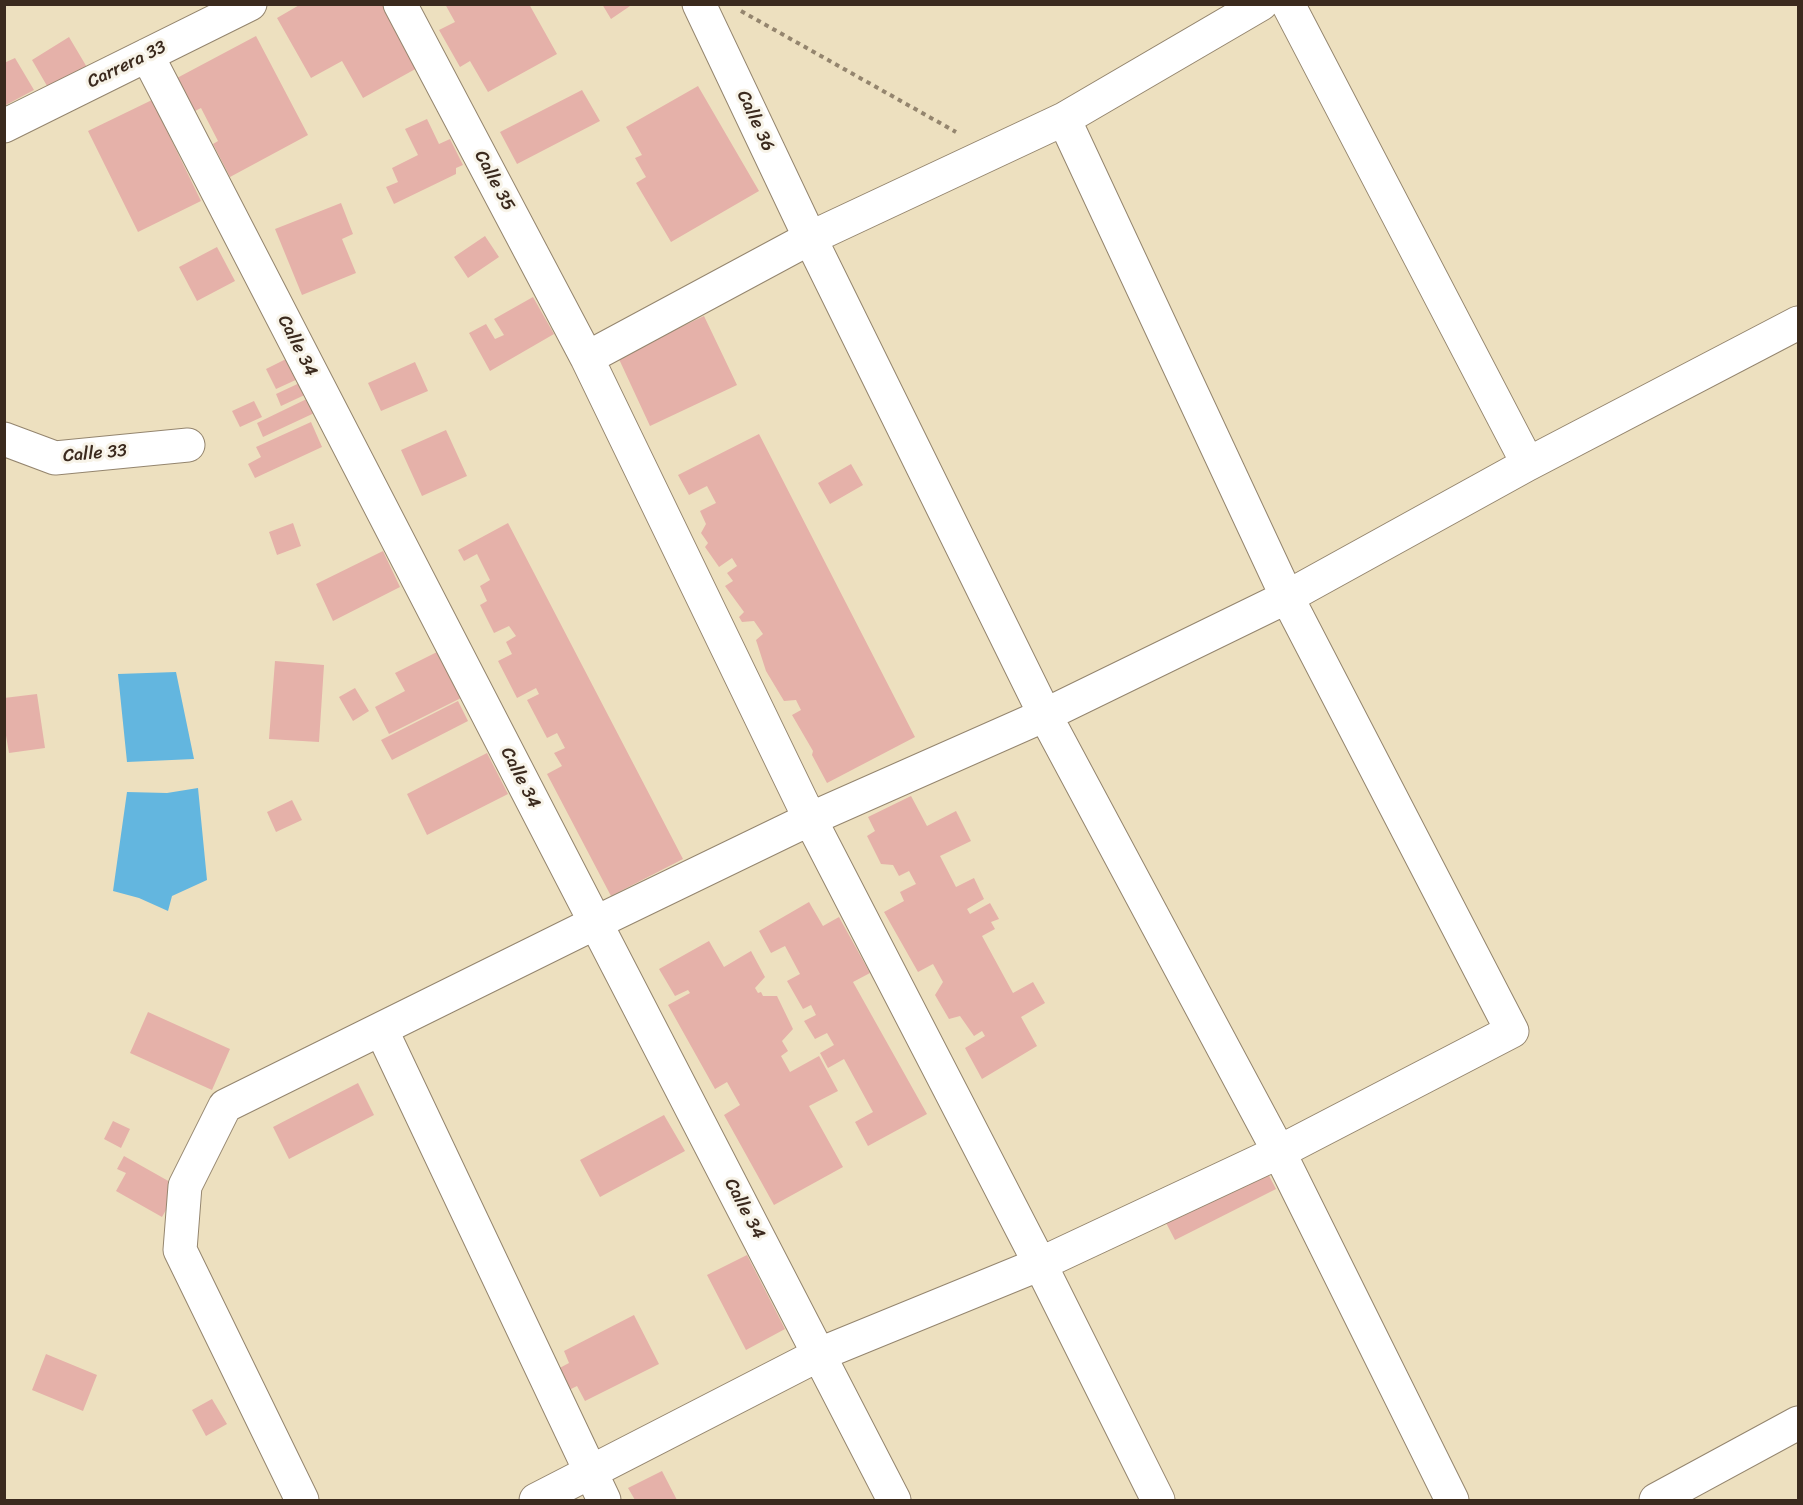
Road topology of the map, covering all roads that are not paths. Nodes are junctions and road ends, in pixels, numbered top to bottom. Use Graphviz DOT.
graph roads {
  1 [pos="250,4"];
  2 [pos="400,4"];
  3 [pos="699,4"];
  4 [pos="1261,4"];
  5 [pos="1288,4"];
  6 [pos="147,55"];
  7 [pos="1064,119"];
  8 [pos="4,126"];
  9 [pos="810,238"];
  10 [pos="1798,323"];
  11 [pos="587,358"];
  12 [pos="4,439"];
  13 [pos="188,445"];
  14 [pos="1528,464"];
  15 [pos="1287,597"];
  16 [pos="1045,715"];
  17 [pos="810,819"];
  18 [pos="595,923"];
  19 [pos="381,1029"];
  20 [pos="1279,1152"];
  21 [pos="1040,1264"];
  22 [pos="820,1354"];
  23 [pos="1798,1423"];
  24 [pos="597,1487"];
  25 [pos="302,1500"];
  26 [pos="536,1500"];
  27 [pos="894,1500"];
  28 [pos="1158,1500"];
  29 [pos="1452,1500"];
  30 [pos="1656,1500"];
  1 -- 6 [label="street, Carrera 33"];
  2 -- 11 [label="street, Calle 35"];
  3 -- 9 [label="street, Calle 36"];
  4 -- 7 [label="street"];
  5 -- 14 [label="street"];
  6 -- 8 [label="street, Carrera 33"];
  6 -- 18 [label="street, Calle 34"];
  7 -- 9 [label="street"];
  7 -- 15 [label="street"];
  9 -- 11 [label="street"];
  9 -- 16 [label="street, Calle 36"];
  10 -- 14 [label="street"];
  11 -- 17 [label="street, Calle 35"];
  12 -- 13 [label="street, Calle 33"];
  14 -- 15 [label="street"];
  15 -- 16 [label="street"];
  15 -- 20 [label="street"];
  16 -- 17 [label="street"];
  16 -- 20 [label="street, Calle 36"];
  17 -- 18 [label="street"];
  17 -- 21 [label="street, Calle 35"];
  18 -- 19 [label="street"];
  18 -- 22 [label="street, Calle 34"];
  19 -- 24 [label="street"];
  19 -- 25 [label="street"];
  20 -- 21 [label="street"];
  20 -- 29 [label="street, Calle 36"];
  21 -- 22 [label="street"];
  21 -- 28 [label="street, Calle 35"];
  22 -- 24 [label="street"];
  22 -- 27 [label="street, Calle 34"];
  23 -- 30 [label="street"];
  24 -- 26 [label="street"];
}
